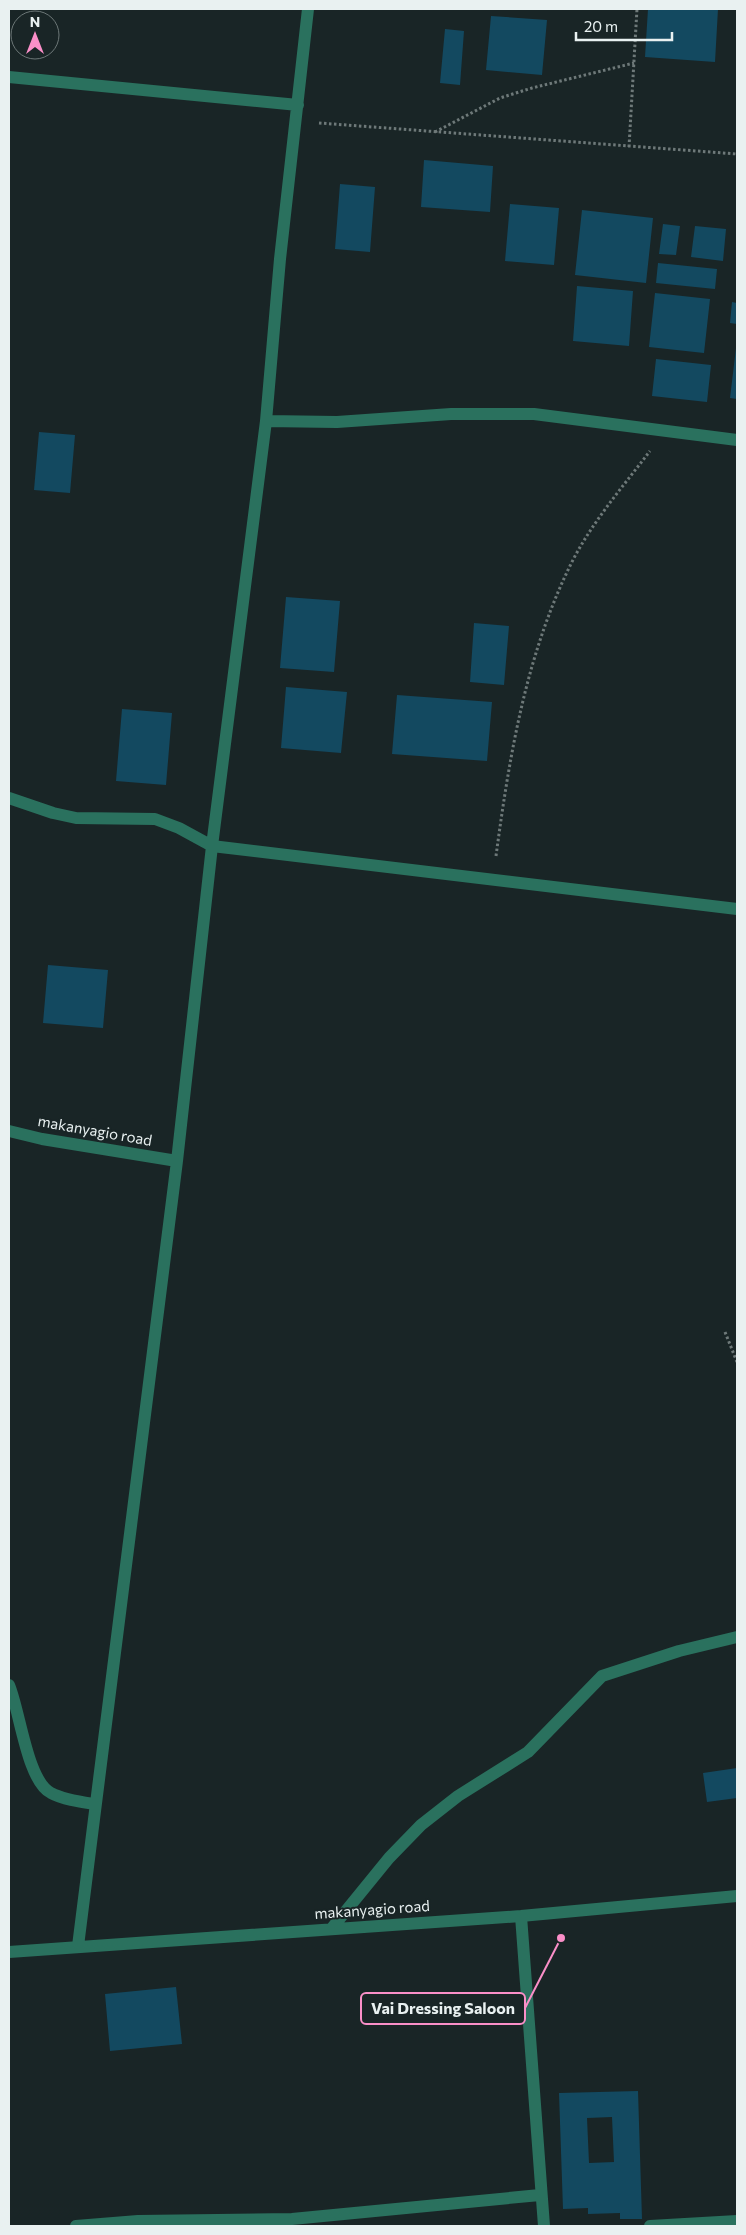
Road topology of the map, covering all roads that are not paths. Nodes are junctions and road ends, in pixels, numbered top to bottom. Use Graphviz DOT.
graph roads {
  1 [pos="308,9"];
  2 [pos="9,77"];
  3 [pos="298,105"];
  4 [pos="266,421"];
  5 [pos="737,440"];
  6 [pos="9,798"];
  7 [pos="212,846"];
  8 [pos="737,908"];
  9 [pos="9,1131"];
  10 [pos="177,1161"];
  11 [pos="737,1637"];
  12 [pos="9,1685"];
  13 [pos="96,1804"];
  14 [pos="737,1896"];
  15 [pos="521,1916"];
  16 [pos="332,1928"];
  17 [pos="78,1946"];
  18 [pos="9,1952"];
  19 [pos="540,2195"];
  20 [pos="737,2221"];
  21 [pos="76,2226"];
  22 [pos="544,2226"];
  23 [pos="650,2226"];
  1 -- 3 [label="street"];
  2 -- 3 [label="street"];
  3 -- 4 [label="street"];
  4 -- 5 [label="street"];
  4 -- 7 [label="street"];
  6 -- 7 [label="street"];
  7 -- 8 [label="street"];
  7 -- 10 [label="street"];
  9 -- 10 [label="street, makanyagio road"];
  10 -- 13 [label="street"];
  11 -- 16 [label="street"];
  12 -- 13 [label="street"];
  13 -- 17 [label="street"];
  14 -- 15 [label="street, makanyagio road"];
  15 -- 16 [label="street, makanyagio road"];
  15 -- 19 [label="street"];
  16 -- 17 [label="street, makanyagio road"];
  17 -- 18 [label="street, makanyagio road"];
  19 -- 21 [label="street"];
  19 -- 22 [label="street"];
  20 -- 23 [label="street"];
}
